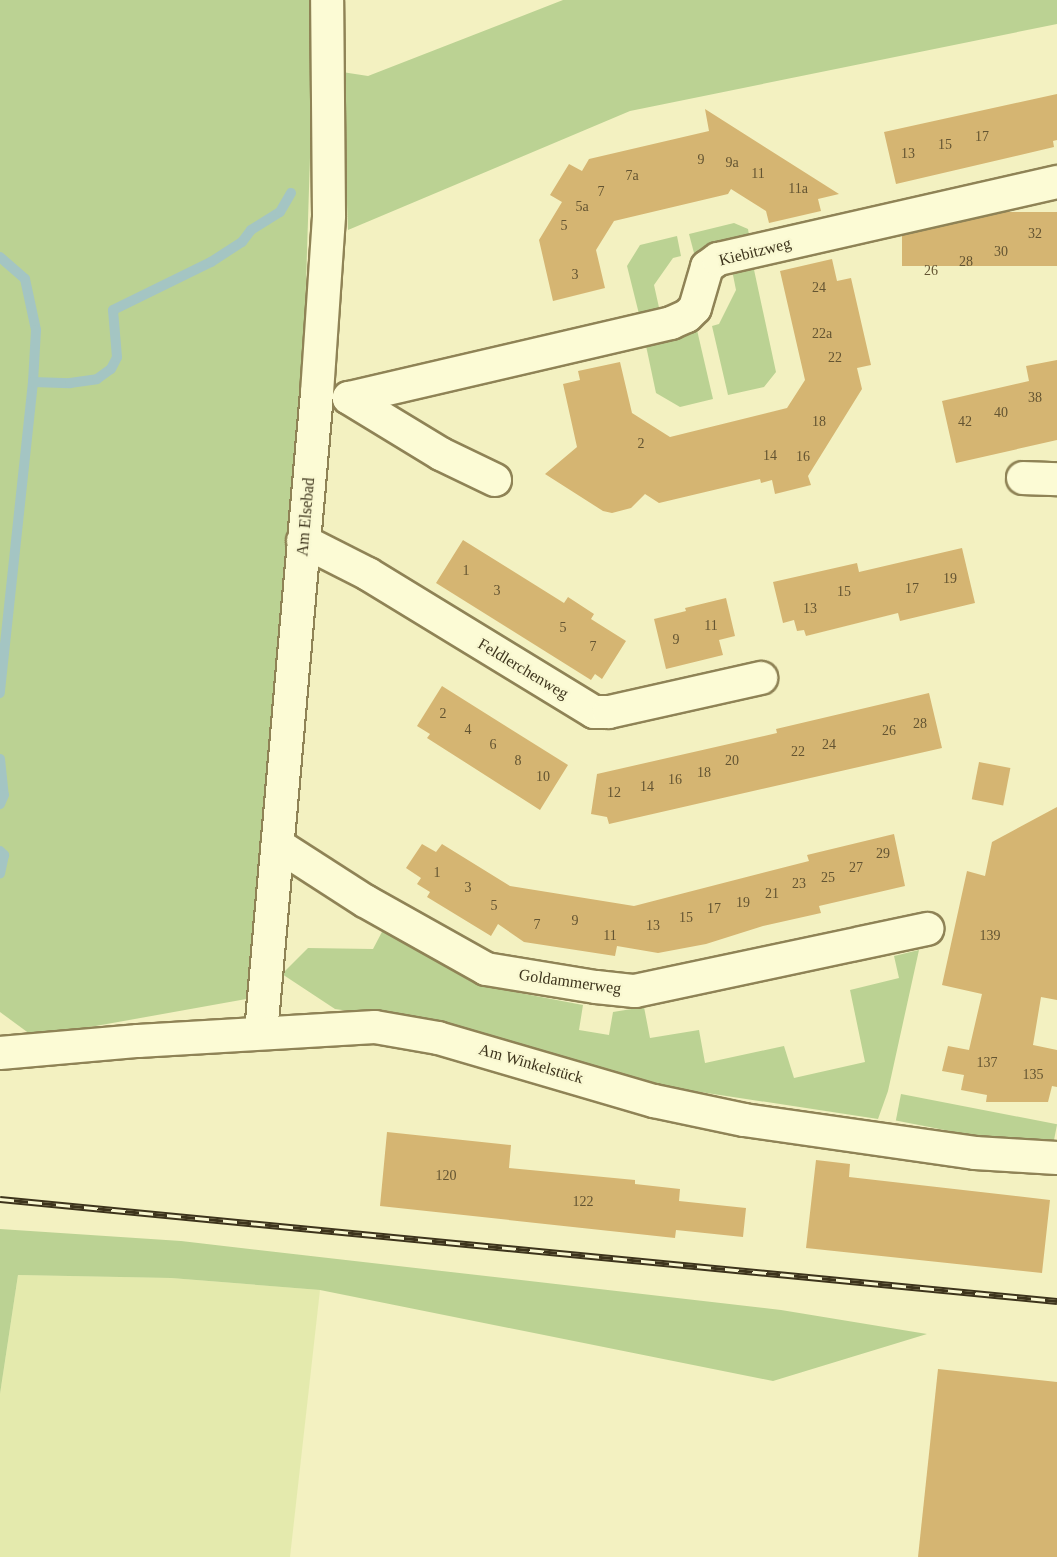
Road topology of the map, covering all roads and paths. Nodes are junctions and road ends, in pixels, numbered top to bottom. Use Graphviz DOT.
graph roads {
  1 [pos="327,0"];
  2 [pos="1057,182"];
  3 [pos="317,393"];
  4 [pos="349,398"];
  5 [pos="1023,478"];
  6 [pos="1057,478"];
  7 [pos="495,480"];
  8 [pos="303,541"];
  9 [pos="761,678"];
  10 [pos="278,845"];
  11 [pos="927,930"];
  12 [pos="261,1033"];
  13 [pos="0,1053"];
  14 [pos="1057,1158"];
  1 -- 3 [label="street, Am Elsebad"];
  2 -- 4 [label="street, Kiebitzweg"];
  3 -- 4 [label="street, Kiebitzweg"];
  3 -- 8 [label="street, Am Elsebad"];
  4 -- 7 [label="street, Kiebitzweg"];
  5 -- 6 [label="street"];
  8 -- 9 [label="street, Feldlerchenweg"];
  8 -- 10 [label="street, Am Elsebad"];
  10 -- 11 [label="street, Goldammerweg"];
  10 -- 12 [label="street, Am Elsebad"];
  12 -- 13 [label="street, Am Winkelstück"];
  12 -- 14 [label="street, Am Winkelstück"];
}
